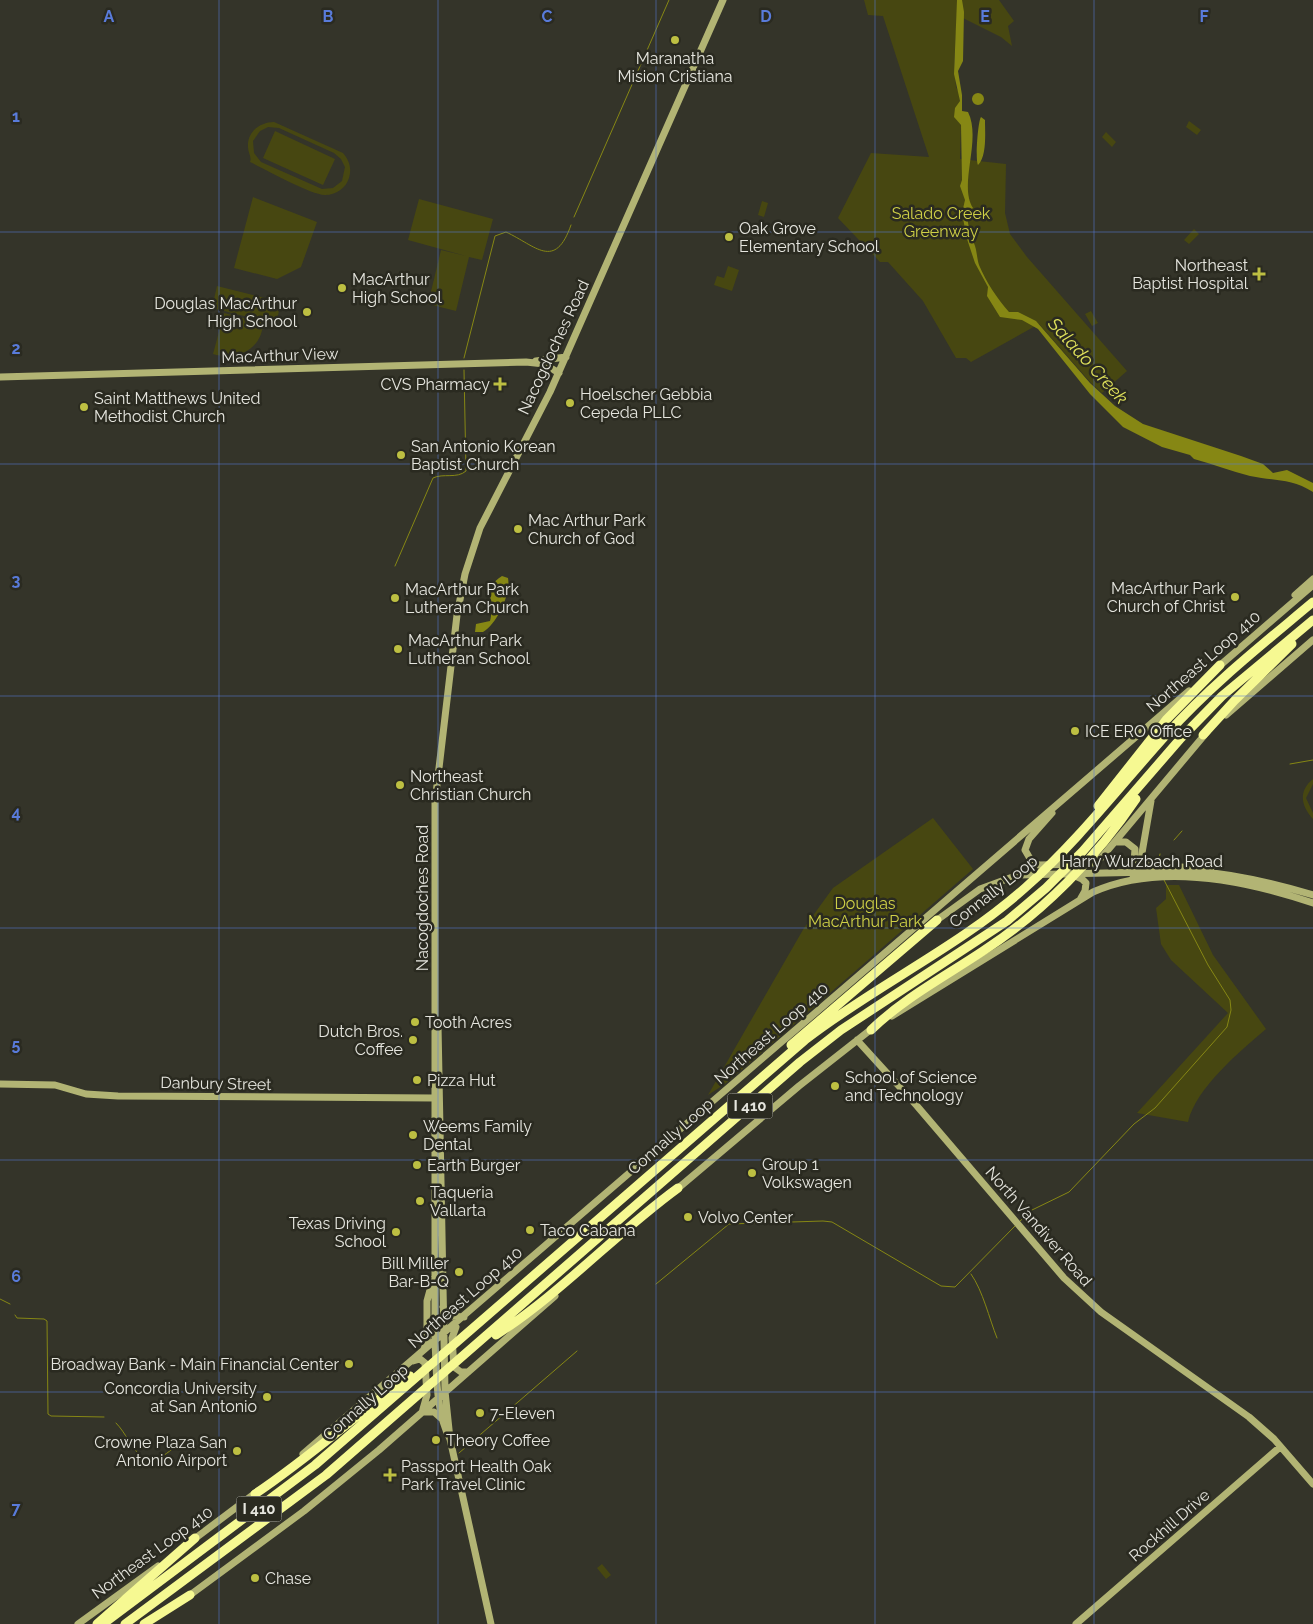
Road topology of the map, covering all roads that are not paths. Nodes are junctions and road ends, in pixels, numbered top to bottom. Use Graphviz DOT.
graph roads {
  1 [pos="723,0"];
  2 [pos="566,357"];
  3 [pos="535,362"];
  4 [pos="559,373"];
  5 [pos="0,377"];
  6 [pos="1313,579"];
  7 [pos="1313,585"];
  8 [pos="1313,602"];
  9 [pos="1274,618"];
  10 [pos="1313,621"];
  11 [pos="1313,640"];
  12 [pos="1220,665"];
  13 [pos="1203,735"];
  14 [pos="1161,761"];
  15 [pos="1072,792"];
  16 [pos="1152,798"];
  17 [pos="1117,842"];
  18 [pos="1064,852"];
  19 [pos="1142,861"];
  20 [pos="1068,874"];
  21 [pos="1228,874"];
  22 [pos="1136,875"];
  23 [pos="1313,895"];
  24 [pos="1079,900"];
  25 [pos="1313,903"];
  26 [pos="937,920"];
  27 [pos="851,981"];
  28 [pos="436,1014"];
  29 [pos="871,1030"];
  30 [pos="857,1040"];
  31 [pos="0,1084"];
  32 [pos="434,1098"];
  33 [pos="734,1100"];
  34 [pos="678,1188"];
  35 [pos="435,1274"];
  36 [pos="442,1307"];
  37 [pos="462,1319"];
  38 [pos="443,1336"];
  39 [pos="435,1343"];
  40 [pos="472,1349"];
  41 [pos="423,1352"];
  42 [pos="411,1362"];
  43 [pos="468,1372"];
  44 [pos="406,1382"];
  45 [pos="445,1392"];
  46 [pos="438,1397"];
  47 [pos="422,1412"];
  48 [pos="443,1420"];
  49 [pos="450,1439"];
  50 [pos="1280,1446"];
  51 [pos="1313,1484"];
  52 [pos="255,1494"];
  53 [pos="195,1538"];
  54 [pos="190,1595"];
  55 [pos="78,1624"];
  56 [pos="97,1624"];
  57 [pos="103,1624"];
  58 [pos="125,1624"];
  59 [pos="144,1624"];
  60 [pos="150,1624"];
  61 [pos="491,1624"];
  62 [pos="1076,1624"];
  1 -- 2 [label="main road, Nacogdoches Road"];
  2 -- 3 [label="main road"];
  2 -- 4 [label="main road, Nacogdoches Road"];
  3 -- 4 [label="main road, MacArthur View"];
  3 -- 5 [label="main road, MacArthur View"];
  4 -- 28 [label="main road, Nacogdoches Road"];
  6 -- 9 [label="main road"];
  7 -- 9 [label="main road, Northeast Loop 410"];
  8 -- 18 [label="highway, Connally Loop / I 410"];
  9 -- 12 [label="main road, Northeast Loop 410"];
  10 -- 13 [label="highway"];
  10 -- 14 [label="highway, Connally Loop / I 410"];
  11 -- 13 [label="main road"];
  12 -- 15 [label="main road, Northeast Loop 410"];
  12 -- 18 [label="highway"];
  13 -- 16 [label="main road"];
  14 -- 29 [label="highway"];
  14 -- 40 [label="highway, Connally Loop / I 410"];
  15 -- 17 [label="main road"];
  15 -- 27 [label="main road, Northeast Loop 410"];
  16 -- 17 [label="main road"];
  16 -- 19 [label="main road"];
  17 -- 22 [label="main road"];
  18 -- 33 [label="highway, Connally Loop / I 410"];
  19 -- 21 [label="main road"];
  19 -- 22 [label="main road"];
  20 -- 22 [label="main road, Harry Wurzbach Road"];
  20 -- 24 [label="main road"];
  20 -- 26 [label="main road, Harry Wurzbach Road"];
  21 -- 22 [label="main road, Harry Wurzbach Road"];
  21 -- 23 [label="main road, Harry Wurzbach Road"];
  22 -- 24 [label="main road"];
  22 -- 25 [label="main road, Harry Wurzbach Road"];
  24 -- 29 [label="main road"];
  26 -- 27 [label="main road, Harry Wurzbach Road"];
  26 -- 33 [label="highway"];
  27 -- 37 [label="main road, Northeast Loop 410"];
  28 -- 32 [label="main road, Nacogdoches Road"];
  28 -- 36 [label="main road, Nacogdoches Road"];
  29 -- 30 [label="main road"];
  30 -- 34 [label="main road"];
  30 -- 50 [label="main road, North Vandiver Road"];
  31 -- 32 [label="main road, Danbury Street"];
  32 -- 35 [label="main road, Nacogdoches Road"];
  33 -- 44 [label="highway, Connally Loop / I 410"];
  34 -- 40 [label="highway"];
  34 -- 43 [label="main road"];
  35 -- 39 [label="main road, Nacogdoches Road"];
  35 -- 41 [label="main road"];
  36 -- 37 [label="main road"];
  36 -- 38 [label="main road, Nacogdoches Road"];
  37 -- 38 [label="main road, Northeast Loop 410"];
  37 -- 43 [label="main road"];
  38 -- 39 [label="main road, Northeast Loop 410"];
  38 -- 45 [label="main road, Nacogdoches Road"];
  39 -- 41 [label="main road, Northeast Loop 410"];
  39 -- 46 [label="main road, Nacogdoches Road"];
  40 -- 58 [label="highway, Connally Loop / I 410"];
  41 -- 42 [label="main road, Northeast Loop 410"];
  42 -- 47 [label="main road"];
  42 -- 52 [label="main road, Northeast Loop 410"];
  43 -- 45 [label="main road"];
  44 -- 52 [label="highway"];
  44 -- 57 [label="highway, Connally Loop / I 410"];
  45 -- 46 [label="main road"];
  45 -- 49 [label="main road, Nacogdoches Road"];
  46 -- 47 [label="main road"];
  46 -- 48 [label="main road, Nacogdoches Road"];
  47 -- 48 [label="main road"];
  47 -- 54 [label="main road"];
  48 -- 49 [label="main road, Nacogdoches Road"];
  49 -- 61 [label="main road, Nacogdoches Road"];
  50 -- 51 [label="main road, North Vandiver Road"];
  50 -- 62 [label="main road, Rockhill Drive"];
  52 -- 53 [label="main road, Northeast Loop 410"];
  53 -- 55 [label="main road, Northeast Loop 410"];
  53 -- 56 [label="highway"];
  54 -- 59 [label="highway"];
  54 -- 60 [label="main road"];
}
